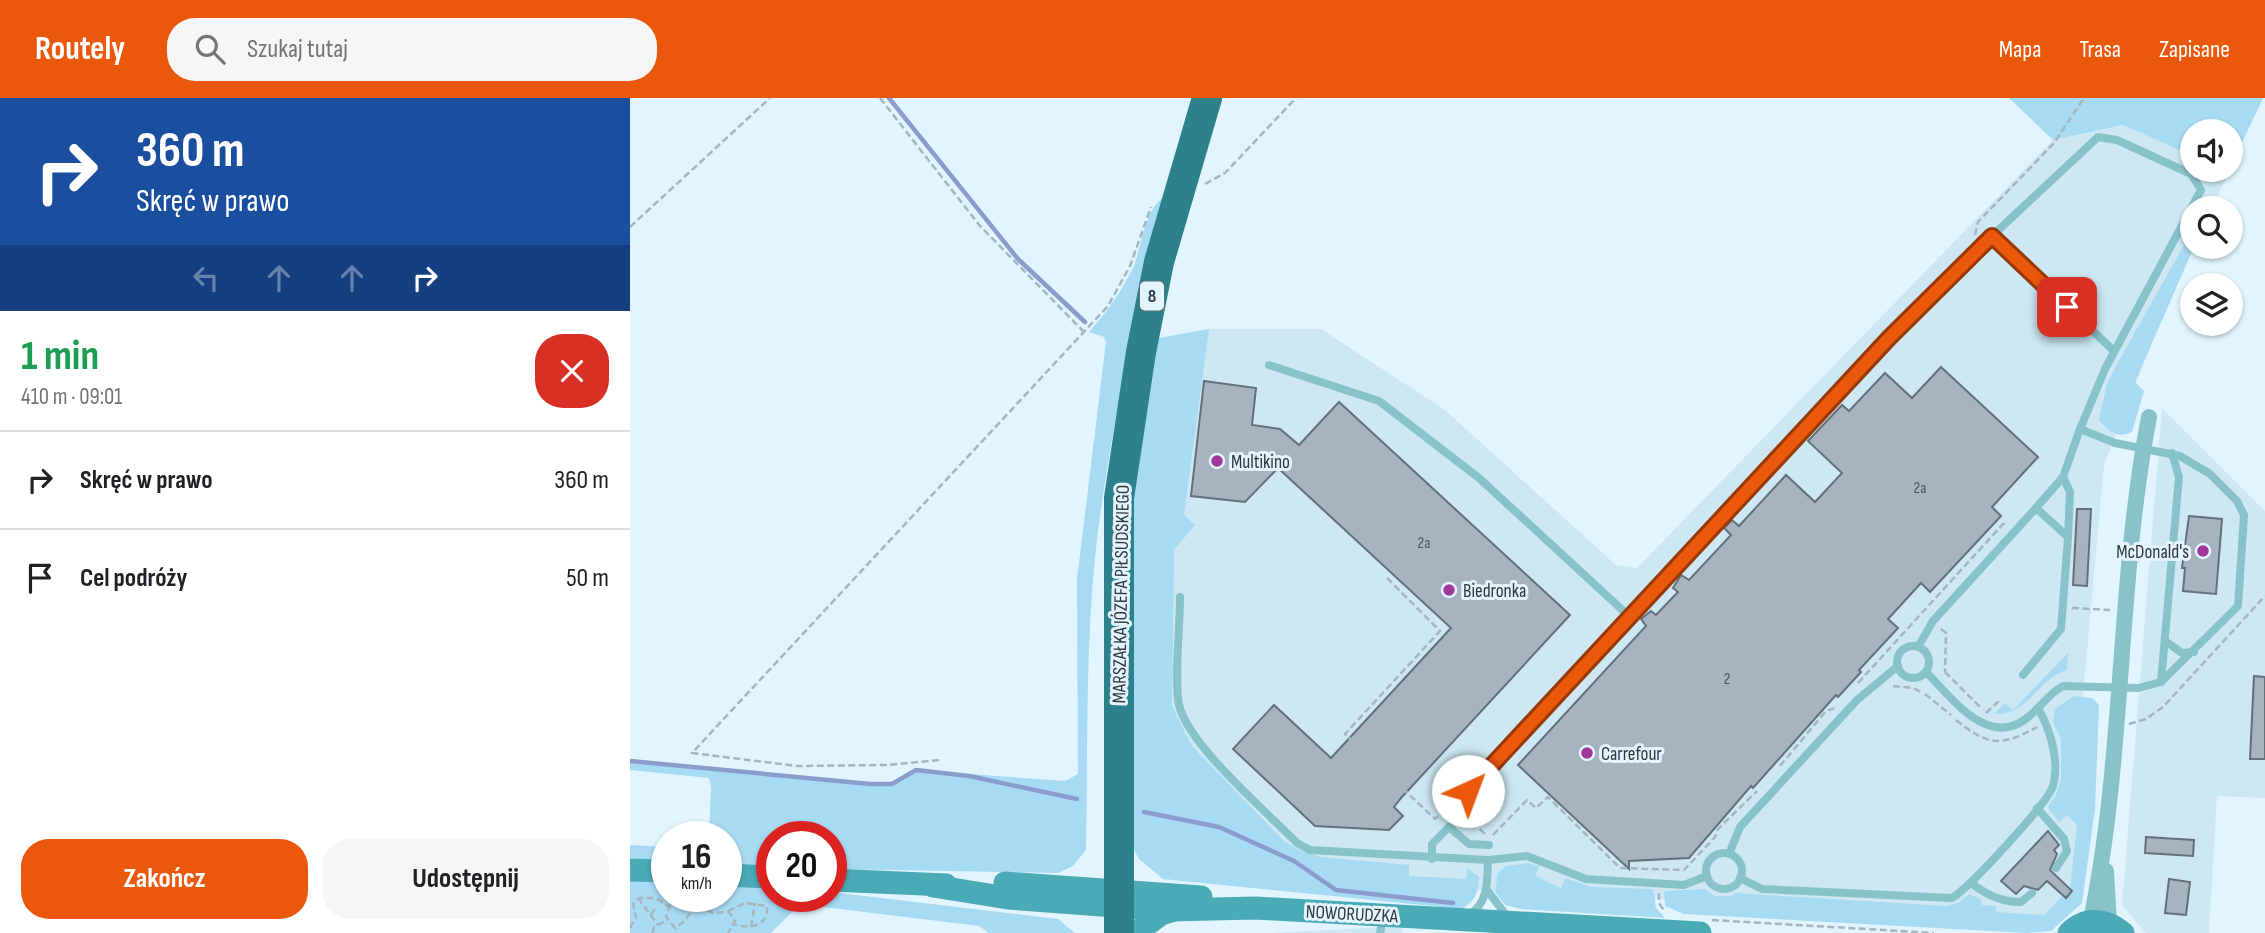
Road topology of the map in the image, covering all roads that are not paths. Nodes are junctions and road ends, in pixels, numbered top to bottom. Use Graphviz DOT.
graph roads {
  1 [pos="1207,98"];
  2 [pos="1992,236"];
  3 [pos="2114,351"];
  4 [pos="1269,365"];
  5 [pos="2149,418"];
  6 [pos="2080,429"];
  7 [pos="2143,447"];
  8 [pos="2172,453"];
  9 [pos="2200,468"];
  10 [pos="2063,477"];
  11 [pos="2179,477"];
  12 [pos="1119,498"];
  13 [pos="2036,508"];
  14 [pos="2068,537"];
  15 [pos="1180,597"];
  16 [pos="1630,617"];
  17 [pos="2165,641"];
  18 [pos="1918,647"];
  19 [pos="2194,652"];
  20 [pos="1898,666"];
  21 [pos="1926,672"];
  22 [pos="2023,675"];
  23 [pos="2161,682"];
  24 [pos="2119,688"];
  25 [pos="2038,708"];
  26 [pos="1468,791"];
  27 [pos="2037,808"];
  28 [pos="1489,845"];
  29 [pos="1729,854"];
  30 [pos="1432,859"];
  31 [pos="1488,860"];
  32 [pos="2056,868"];
  33 [pos="630,870"];
  34 [pos="651,871"];
  35 [pos="1707,876"];
  36 [pos="1740,878"];
  37 [pos="847,881"];
  38 [pos="1971,883"];
  39 [pos="1487,890"];
  40 [pos="2032,893"];
  41 [pos="1256,908"];
  42 [pos="1109,909"];
  43 [pos="1172,910"];
  44 [pos="1463,918"];
  45 [pos="1514,921"];
  46 [pos="1382,924"];
  47 [pos="2108,926"];
  48 [pos="1705,927"];
  49 [pos="1640,931"];
  50 [pos="1136,933"];
  51 [pos="2068,933"];
  1 -- 12 [label="highway, MARSZAŁKA JÓZEFA PIŁSUDSKIEGO / 8"];
  2 -- 3 [label="lane"];
  2 -- 3 [label="lane"];
  2 -- 16 [label="lane"];
  3 -- 6 [label="lane"];
  4 -- 16 [label="lane"];
  5 -- 7 [label="street"];
  6 -- 7 [label="lane"];
  6 -- 10 [label="lane"];
  7 -- 8 [label="lane"];
  7 -- 24 [label="street"];
  8 -- 9 [label="lane"];
  8 -- 11 [label="lane"];
  9 -- 11 [label="lane"];
  9 -- 19 [label="lane"];
  10 -- 13 [label="lane"];
  10 -- 14 [label="lane"];
  11 -- 17 [label="lane"];
  12 -- 42 [label="highway, MARSZAŁKA JÓZEFA PIŁSUDSKIEGO / 8"];
  12 -- 42 [label="highway, MARSZAŁKA JÓZEFA PIŁSUDSKIEGO / 8"];
  13 -- 14 [label="lane"];
  13 -- 18 [label="lane"];
  14 -- 22 [label="lane"];
  15 -- 30 [label="lane"];
  16 -- 26 [label="lane"];
  17 -- 19 [label="lane"];
  17 -- 23 [label="lane"];
  18 -- 20 [label="lane"];
  18 -- 21 [label="lane"];
  19 -- 23 [label="lane"];
  20 -- 21 [label="lane"];
  20 -- 29 [label="lane"];
  21 -- 25 [label="lane"];
  23 -- 24 [label="lane"];
  24 -- 25 [label="lane"];
  24 -- 47 [label="street"];
  25 -- 27 [label="lane"];
  27 -- 32 [label="lane"];
  27 -- 38 [label="lane"];
  28 -- 30 [label="lane"];
  29 -- 35 [label="lane"];
  29 -- 36 [label="lane"];
  30 -- 31 [label="lane"];
  31 -- 35 [label="lane"];
  31 -- 39 [label="lane"];
  33 -- 34 [label="street"];
  35 -- 36 [label="lane"];
  36 -- 38 [label="lane"];
  37 -- 42 [label="street, NOWORUDZKA"];
  38 -- 40 [label="lane"];
  39 -- 44 [label="lane"];
  39 -- 45 [label="lane"];
  41 -- 42 [label="street, NOWORUDZKA"];
  41 -- 43 [label="street, NOWORUDZKA"];
  41 -- 46 [label="street, NOWORUDZKA"];
  42 -- 43 [label="street, NOWORUDZKA"];
  43 -- 50 [label="street"];
  44 -- 45 [label="street, NOWORUDZKA"];
  44 -- 46 [label="street, NOWORUDZKA"];
  45 -- 49 [label="street, NOWORUDZKA"];
  47 -- 51 [label="street"];
  48 -- 49 [label="street, NOWORUDZKA"];
}
